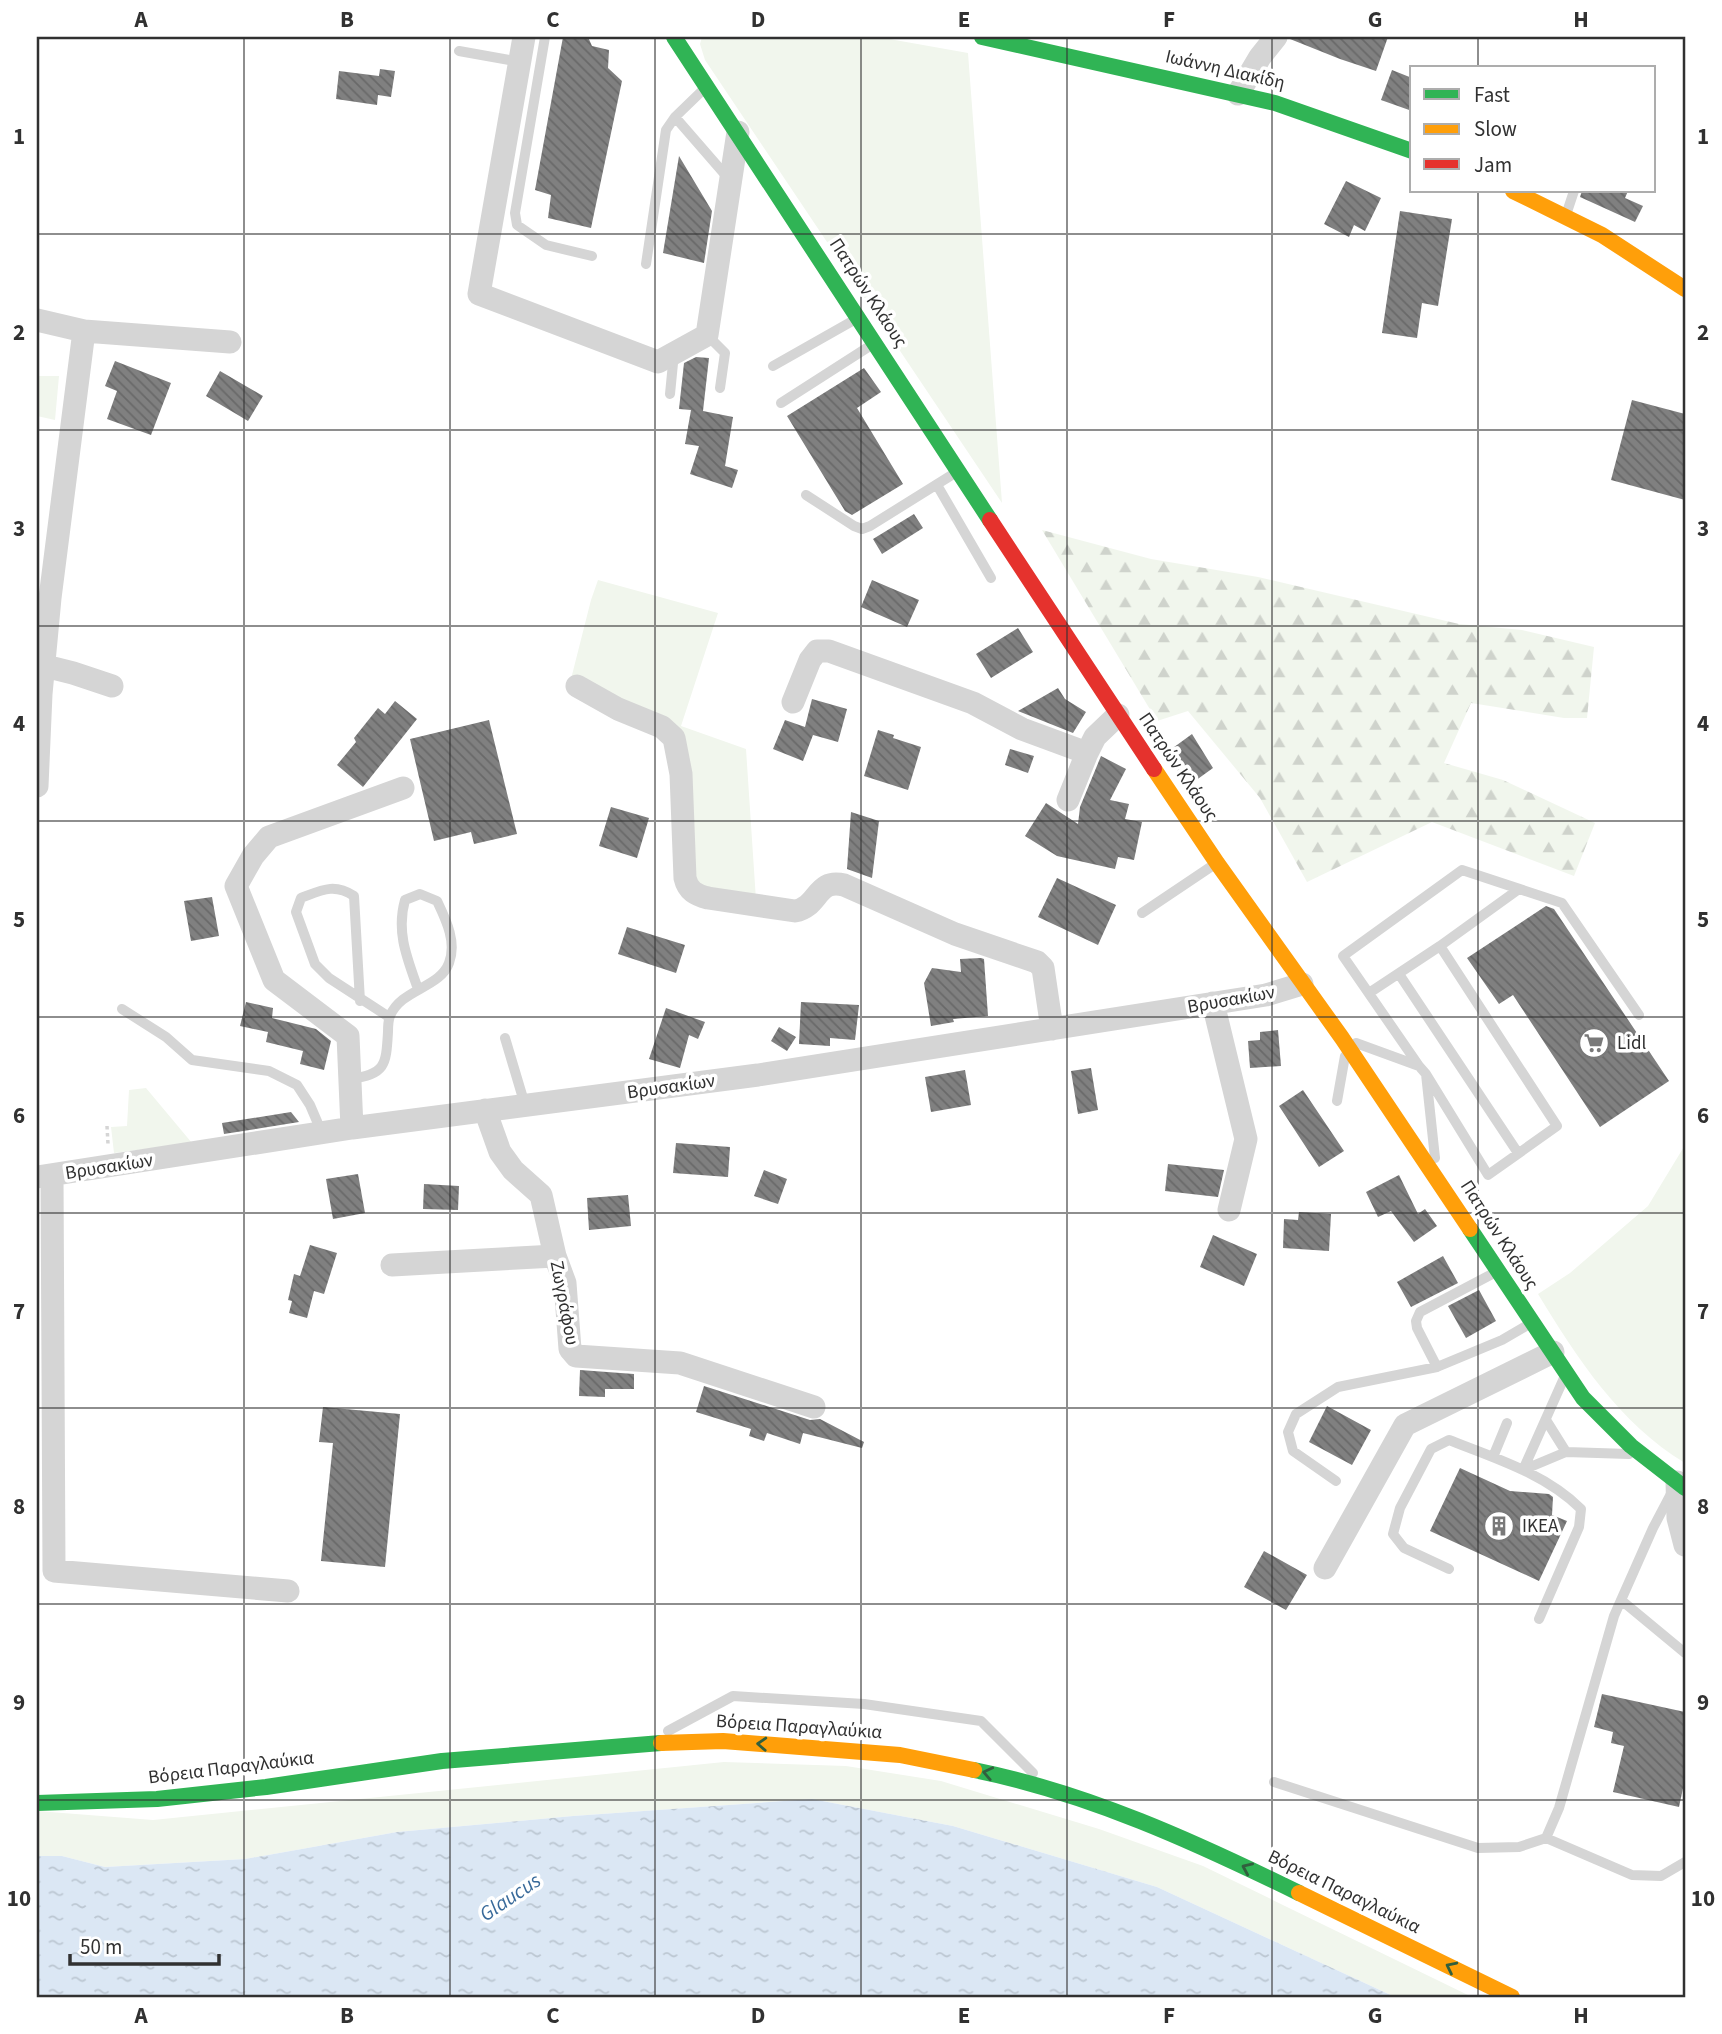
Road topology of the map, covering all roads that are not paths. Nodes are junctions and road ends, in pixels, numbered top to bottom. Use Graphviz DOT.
graph roads {
  1 [pos="524,37"];
  2 [pos="545,37"];
  3 [pos="674,37"];
  4 [pos="982,37"];
  5 [pos="1276,37"];
  6 [pos="459,51"];
  7 [pos="520,62"];
  8 [pos="708,86"];
  9 [pos="1238,94"];
  10 [pos="675,117"];
  11 [pos="738,132"];
  12 [pos="1410,150"];
  13 [pos="730,181"];
  14 [pos="1515,192"];
  15 [pos="1574,192"];
  16 [pos="1566,215"];
  17 [pos="592,256"];
  18 [pos="646,264"];
  19 [pos="1685,289"];
  20 [pos="859,317"];
  21 [pos="37,320"];
  22 [pos="84,331"];
  23 [pos="707,335"];
  24 [pos="230,342"];
  25 [pos="875,342"];
  26 [pos="674,353"];
  27 [pos="773,366"];
  28 [pos="720,388"];
  29 [pos="670,394"];
  30 [pos="781,403"];
  31 [pos="958,471"];
  32 [pos="937,485"];
  33 [pos="806,495"];
  34 [pos="991,578"];
  35 [pos="40,665"];
  36 [pos="577,686"];
  37 [pos="112,687"];
  38 [pos="793,702"];
  39 [pos="1118,715"];
  40 [pos="1087,753"];
  41 [pos="37,786"];
  42 [pos="403,788"];
  43 [pos="1068,800"];
  44 [pos="1217,863"];
  45 [pos="1519,889"];
  46 [pos="1142,914"];
  47 [pos="1440,946"];
  48 [pos="1399,974"];
  49 [pos="1302,984"];
  50 [pos="418,989"];
  51 [pos="1369,993"];
  52 [pos="360,1000"];
  53 [pos="1213,1003"];
  54 [pos="122,1009"];
  55 [pos="1639,1015"];
  56 [pos="389,1017"];
  57 [pos="1052,1029"];
  58 [pos="505,1038"];
  59 [pos="1344,1043"];
  60 [pos="1423,1070"];
  61 [pos="350,1079"];
  62 [pos="1337,1101"];
  63 [pos="525,1105"];
  64 [pos="485,1110"];
  65 [pos="352,1128"];
  66 [pos="322,1133"];
  67 [pos="1518,1153"];
  68 [pos="45,1176"];
  69 [pos="1437,1178"];
  70 [pos="1229,1210"];
  71 [pos="555,1256"];
  72 [pos="392,1265"];
  73 [pos="1497,1272"];
  74 [pos="1532,1322"];
  75 [pos="1553,1352"];
  76 [pos="1437,1367"];
  77 [pos="1566,1373"];
  78 [pos="814,1407"];
  79 [pos="1546,1420"];
  80 [pos="1507,1423"];
  81 [pos="1566,1452"];
  82 [pos="1637,1454"];
  83 [pos="1493,1457"];
  84 [pos="1523,1470"];
  85 [pos="1336,1481"];
  86 [pos="1681,1485"];
  87 [pos="1685,1545"];
  88 [pos="1325,1568"];
  89 [pos="1449,1569"];
  90 [pos="288,1591"];
  91 [pos="1621,1600"];
  92 [pos="1539,1619"];
  93 [pos="1685,1653"];
  94 [pos="644,1744"];
  95 [pos="1274,1782"];
  96 [pos="1051,1790"];
  97 [pos="37,1803"];
  98 [pos="1546,1838"];
  99 [pos="1685,1862"];
  100 [pos="1512,1997"];
  1 -- 7 [label="street"];
  2 -- 17 [label="lane"];
  3 -- 8 [label="main road, Πατρών Κλάους"];
  4 -- 9 [label="main road, Ιωάννη Διακίδη"];
  5 -- 9 [label="street"];
  6 -- 7 [label="lane"];
  7 -- 26 [label="street"];
  8 -- 10 [label="lane"];
  8 -- 11 [label="main road, Πατρών Κλάους"];
  9 -- 12 [label="main road, Ιωάννη Διακίδη"];
  10 -- 13 [label="lane"];
  10 -- 18 [label="lane"];
  11 -- 13 [label="street"];
  11 -- 20 [label="main road, Πατρών Κλάους"];
  13 -- 23 [label="street"];
  14 -- 16 [label="main road"];
  15 -- 16 [label="lane"];
  16 -- 19 [label="main road"];
  20 -- 25 [label="main road, Πατρών Κλάους"];
  20 -- 27 [label="lane"];
  21 -- 22 [label="street"];
  22 -- 24 [label="street"];
  22 -- 35 [label="street"];
  23 -- 26 [label="street"];
  23 -- 28 [label="lane"];
  25 -- 30 [label="lane"];
  25 -- 31 [label="main road, Πατρών Κλάους"];
  26 -- 29 [label="lane"];
  31 -- 32 [label="lane"];
  31 -- 39 [label="main road, Πατρών Κλάους"];
  32 -- 33 [label="lane"];
  32 -- 34 [label="lane"];
  35 -- 37 [label="street"];
  35 -- 41 [label="street"];
  36 -- 57 [label="street"];
  38 -- 40 [label="street"];
  39 -- 40 [label="street"];
  39 -- 44 [label="main road, Πατρών Κλάους"];
  40 -- 43 [label="street"];
  42 -- 61 [label="street"];
  44 -- 46 [label="lane"];
  44 -- 49 [label="main road, Πατρών Κλάους"];
  45 -- 47 [label="lane"];
  45 -- 51 [label="lane"];
  45 -- 55 [label="lane"];
  47 -- 48 [label="lane"];
  47 -- 67 [label="lane"];
  48 -- 51 [label="lane"];
  48 -- 67 [label="lane"];
  49 -- 53 [label="street, Βρυσακίων"];
  49 -- 59 [label="main road, Πατρών Κλάους"];
  50 -- 50 [label="lane"];
  50 -- 56 [label="lane"];
  51 -- 60 [label="lane"];
  52 -- 52 [label="lane"];
  52 -- 56 [label="lane"];
  53 -- 57 [label="street, Βρυσακίων"];
  53 -- 70 [label="street"];
  54 -- 66 [label="lane"];
  56 -- 61 [label="lane"];
  57 -- 63 [label="street, Βρυσακίων"];
  58 -- 63 [label="lane"];
  59 -- 60 [label="lane"];
  59 -- 62 [label="lane"];
  59 -- 69 [label="main road, Πατρών Κλάους"];
  60 -- 67 [label="lane"];
  60 -- 69 [label="lane"];
  61 -- 65 [label="street"];
  63 -- 64 [label="street, Βρυσακίων"];
  64 -- 65 [label="street, Βρυσακίων"];
  64 -- 71 [label="street, Ζωγράφου"];
  65 -- 66 [label="street, Βρυσακίων"];
  66 -- 68 [label="street, Βρυσακίων"];
  68 -- 90 [label="street"];
  69 -- 73 [label="main road, Πατρών Κλάους"];
  71 -- 72 [label="street"];
  71 -- 78 [label="street, Ζωγράφου"];
  73 -- 74 [label="main road, Πατρών Κλάους"];
  73 -- 76 [label="lane"];
  74 -- 75 [label="main road, Πατρών Κλάους"];
  74 -- 76 [label="lane"];
  75 -- 77 [label="main road, Πατρών Κλάους"];
  75 -- 88 [label="street"];
  76 -- 85 [label="lane"];
  77 -- 79 [label="lane"];
  77 -- 82 [label="main road, Πατρών Κλάους"];
  79 -- 81 [label="lane"];
  79 -- 84 [label="lane"];
  80 -- 83 [label="lane"];
  81 -- 82 [label="lane"];
  81 -- 84 [label="lane"];
  82 -- 86 [label="main road, Πατρών Κλάους"];
  83 -- 84 [label="lane"];
  83 -- 89 [label="lane"];
  84 -- 92 [label="lane"];
  86 -- 87 [label="street"];
  86 -- 91 [label="lane"];
  91 -- 93 [label="lane"];
  91 -- 98 [label="lane"];
  96 -- 94 [label="main road, Βόρεια Παραγλαύκια, one-way"];
  94 -- 96 [label="lane"];
  94 -- 97 [label="main road, Βόρεια Παραγλαύκια"];
  95 -- 98 [label="lane"];
  100 -- 96 [label="main road, Βόρεια Παραγλαύκια, one-way"];
  98 -- 99 [label="lane"];
}
